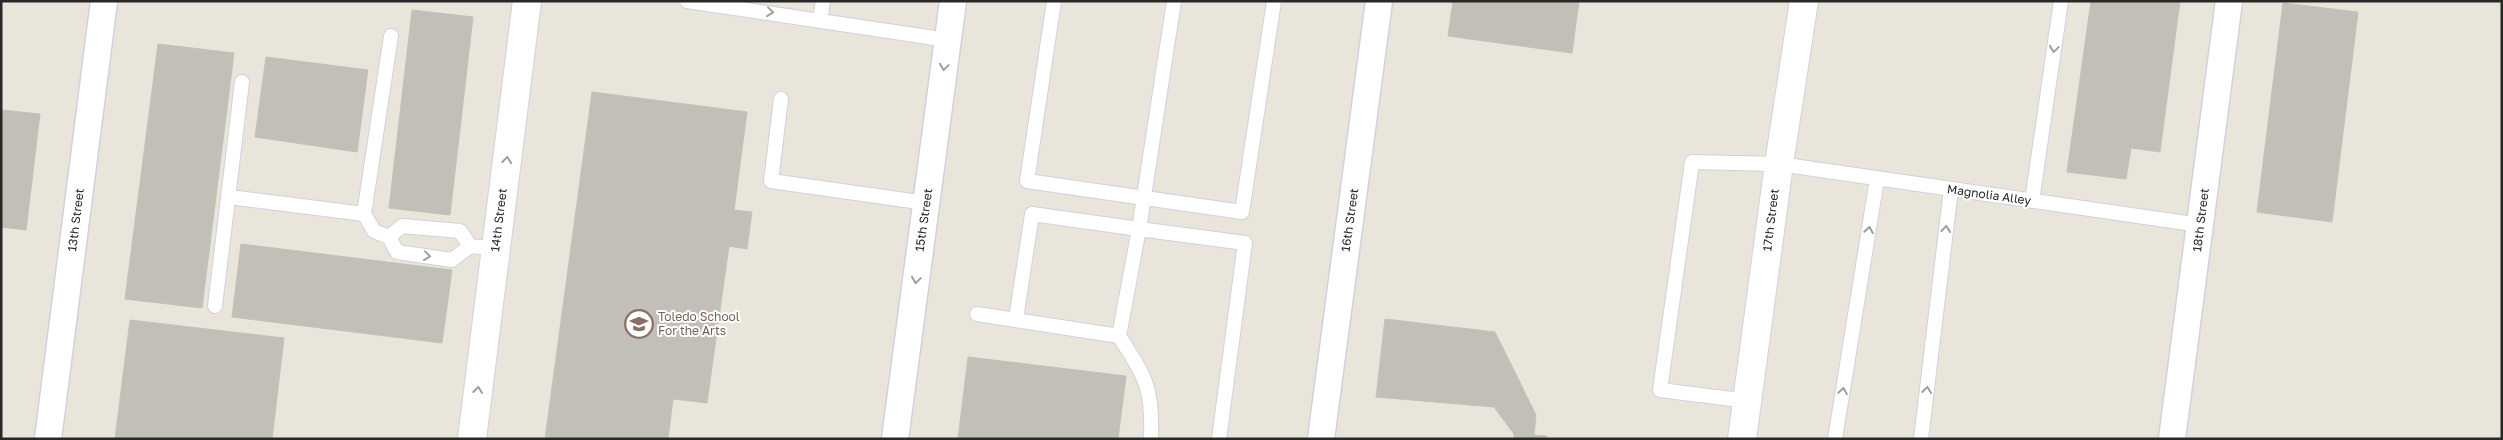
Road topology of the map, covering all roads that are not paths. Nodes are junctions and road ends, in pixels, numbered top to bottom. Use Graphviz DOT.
graph roads {
  1 [pos="104,1"];
  2 [pos="527,1"];
  3 [pos="687,1"];
  4 [pos="823,1"];
  5 [pos="953,1"];
  6 [pos="1054,1"];
  7 [pos="1174,1"];
  8 [pos="1274,1"];
  9 [pos="1379,1"];
  10 [pos="1804,1"];
  11 [pos="2061,1"];
  12 [pos="2229,1"];
  13 [pos="734,4"];
  14 [pos="820,21"];
  15 [pos="391,36"];
  16 [pos="948,40"];
  17 [pos="242,82"];
  18 [pos="781,99"];
  19 [pos="1779,164"];
  20 [pos="1877,179"];
  21 [pos="1951,189"];
  22 [pos="229,197"];
  23 [pos="1142,198"];
  24 [pos="2032,201"];
  25 [pos="926,203"];
  26 [pos="364,214"];
  27 [pos="2200,225"];
  28 [pos="1139,229"];
  29 [pos="388,237"];
  30 [pos="483,247"];
  31 [pos="215,306"];
  32 [pos="977,314"];
  33 [pos="1016,319"];
  34 [pos="1119,336"];
  35 [pos="1748,401"];
  36 [pos="48,439"];
  37 [pos="472,439"];
  38 [pos="895,439"];
  39 [pos="1151,439"];
  40 [pos="1219,439"];
  41 [pos="1321,439"];
  42 [pos="1742,439"];
  43 [pos="1835,439"];
  44 [pos="1921,439"];
  45 [pos="2172,439"];
  1 -- 36 [label="street, 13th Street"];
  30 -- 2 [label="street, 14th Street, one-way"];
  3 -- 13 [label="lane"];
  4 -- 14 [label="lane"];
  5 -- 16 [label="street, 15th Street"];
  6 -- 23 [label="lane"];
  7 -- 23 [label="lane"];
  8 -- 23 [label="lane"];
  9 -- 41 [label="street, 16th Street"];
  10 -- 19 [label="street, 17th Street"];
  11 -- 24 [label="lane, one-way"];
  12 -- 27 [label="street, 18th Street"];
  13 -- 14 [label="lane, one-way"];
  14 -- 16 [label="lane"];
  15 -- 26 [label="lane"];
  16 -- 25 [label="street, 15th Street, one-way"];
  17 -- 22 [label="lane"];
  18 -- 25 [label="lane"];
  19 -- 20 [label="lane, Magnolia Alley"];
  19 -- 35 [label="street, 17th Street"];
  19 -- 35 [label="lane, Magnolia Alley"];
  20 -- 21 [label="lane, Magnolia Alley"];
  43 -- 20 [label="lane, one-way"];
  21 -- 24 [label="lane, Magnolia Alley"];
  44 -- 21 [label="lane, one-way"];
  22 -- 26 [label="lane"];
  22 -- 31 [label="lane"];
  23 -- 28 [label="lane"];
  24 -- 27 [label="lane, Magnolia Alley"];
  25 -- 38 [label="street, 15th Street, one-way"];
  26 -- 29 [label="lane"];
  27 -- 45 [label="street, 18th Street"];
  28 -- 33 [label="lane"];
  28 -- 34 [label="lane"];
  28 -- 40 [label="lane"];
  29 -- 30 [label="lane"];
  29 -- 30 [label="lane, one-way"];
  37 -- 30 [label="street, 14th Street, one-way"];
  32 -- 33 [label="lane"];
  33 -- 34 [label="lane"];
  34 -- 39 [label="lane"];
  35 -- 42 [label="street, 17th Street"];
}
